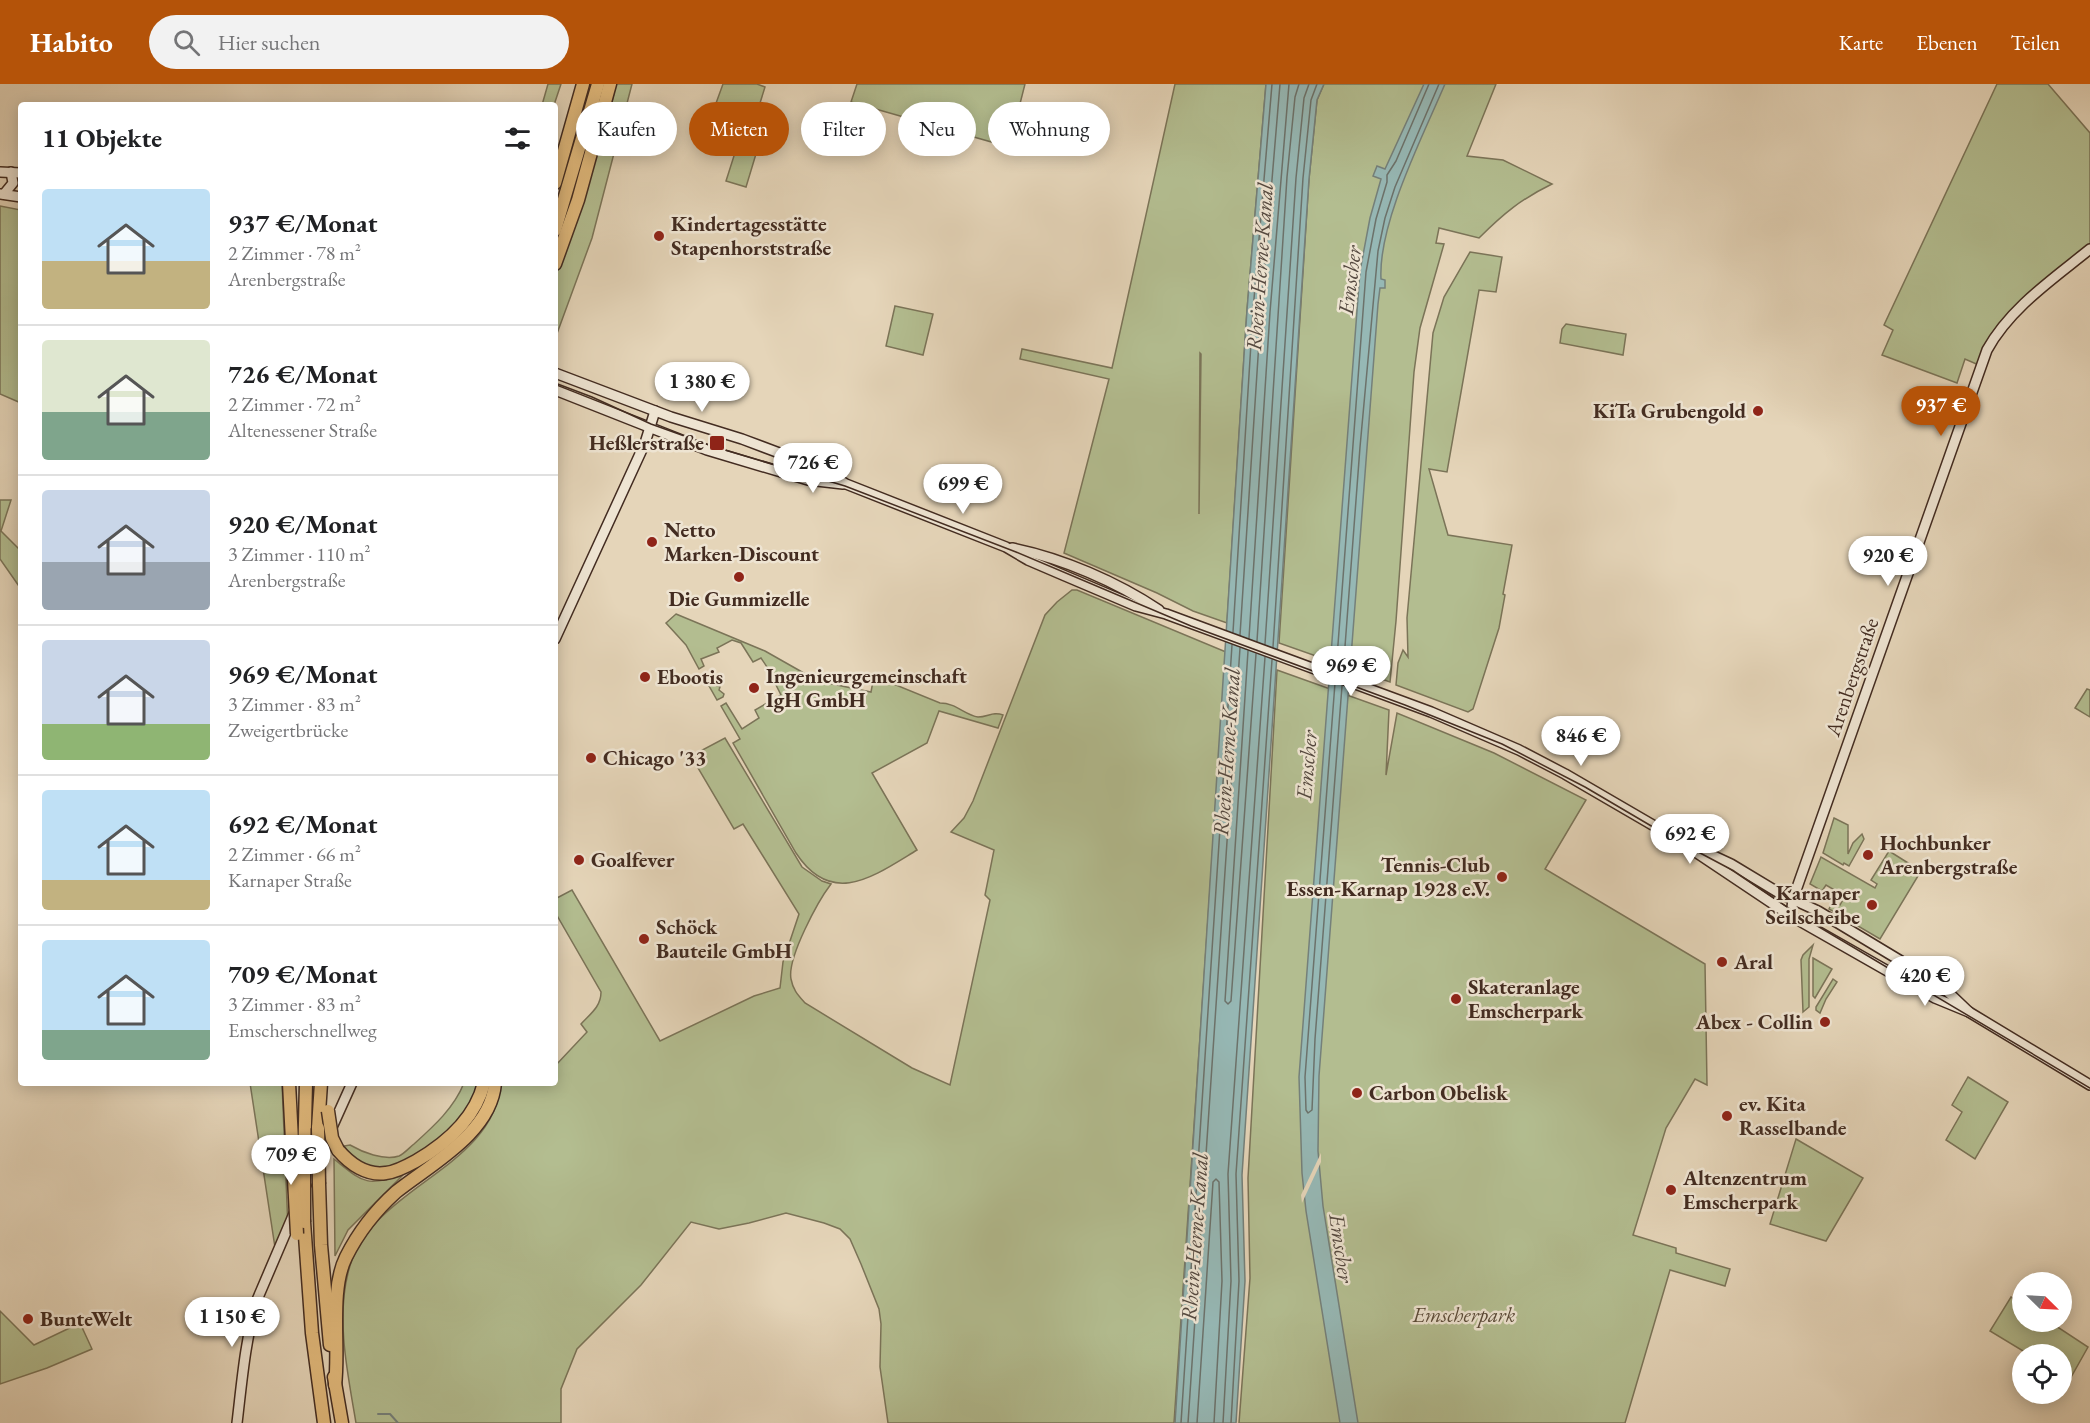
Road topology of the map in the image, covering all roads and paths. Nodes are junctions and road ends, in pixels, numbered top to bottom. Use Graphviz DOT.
graph roads {
  1 [pos="581,84"];
  2 [pos="598,84"];
  3 [pos="610,84"];
  4 [pos="0,172"];
  5 [pos="558,172"];
  6 [pos="16,173"];
  7 [pos="2,194"];
  8 [pos="18,197"];
  9 [pos="558,220"];
  10 [pos="2090,249"];
  11 [pos="558,256"];
  12 [pos="558,374"];
  13 [pos="558,391"];
  14 [pos="655,411"];
  15 [pos="650,429"];
  16 [pos="846,484"];
  17 [pos="558,632"];
  18 [pos="1675,838"];
  19 [pos="1793,899"];
  20 [pos="1791,916"];
  21 [pos="1969,1012"];
  22 [pos="2090,1085"];
  23 [pos="289,1086"];
  24 [pos="306,1086"];
  25 [pos="321,1086"];
  26 [pos="328,1086"];
  27 [pos="351,1086"];
  28 [pos="483,1086"];
  29 [pos="494,1086"];
  30 [pos="306,1274"];
  31 [pos="335,1385"];
  32 [pos="237,1423"];
  33 [pos="324,1423"];
  34 [pos="342,1423"];
  1 -- 5 [label="highway"];
  2 -- 9 [label="highway"];
  3 -- 11 [label="highway"];
  4 -- 6 [label="main road"];
  6 -- 7 [label="main road"];
  7 -- 8 [label="main road"];
  10 -- 19 [label="main road, Arenbergstraße"];
  12 -- 14 [label="main road"];
  13 -- 15 [label="main road"];
  14 -- 15 [label="main road"];
  14 -- 16 [label="main road"];
  15 -- 16 [label="main road"];
  15 -- 17 [label="main road"];
  16 -- 18 [label="main road"];
  18 -- 19 [label="main road"];
  18 -- 20 [label="main road"];
  19 -- 20 [label="main road, Arenbergstraße"];
  19 -- 21 [label="main road"];
  20 -- 21 [label="main road"];
  21 -- 22 [label="main road"];
  23 -- 30 [label="highway, bridge"];
  24 -- 30 [label="highway, bridge"];
  25 -- 31 [label="highway, bridge"];
  26 -- 28 [label="highway, bridge"];
  27 -- 32 [label="main road"];
  29 -- 31 [label="highway"];
  30 -- 33 [label="highway"];
  31 -- 34 [label="highway"];
}
